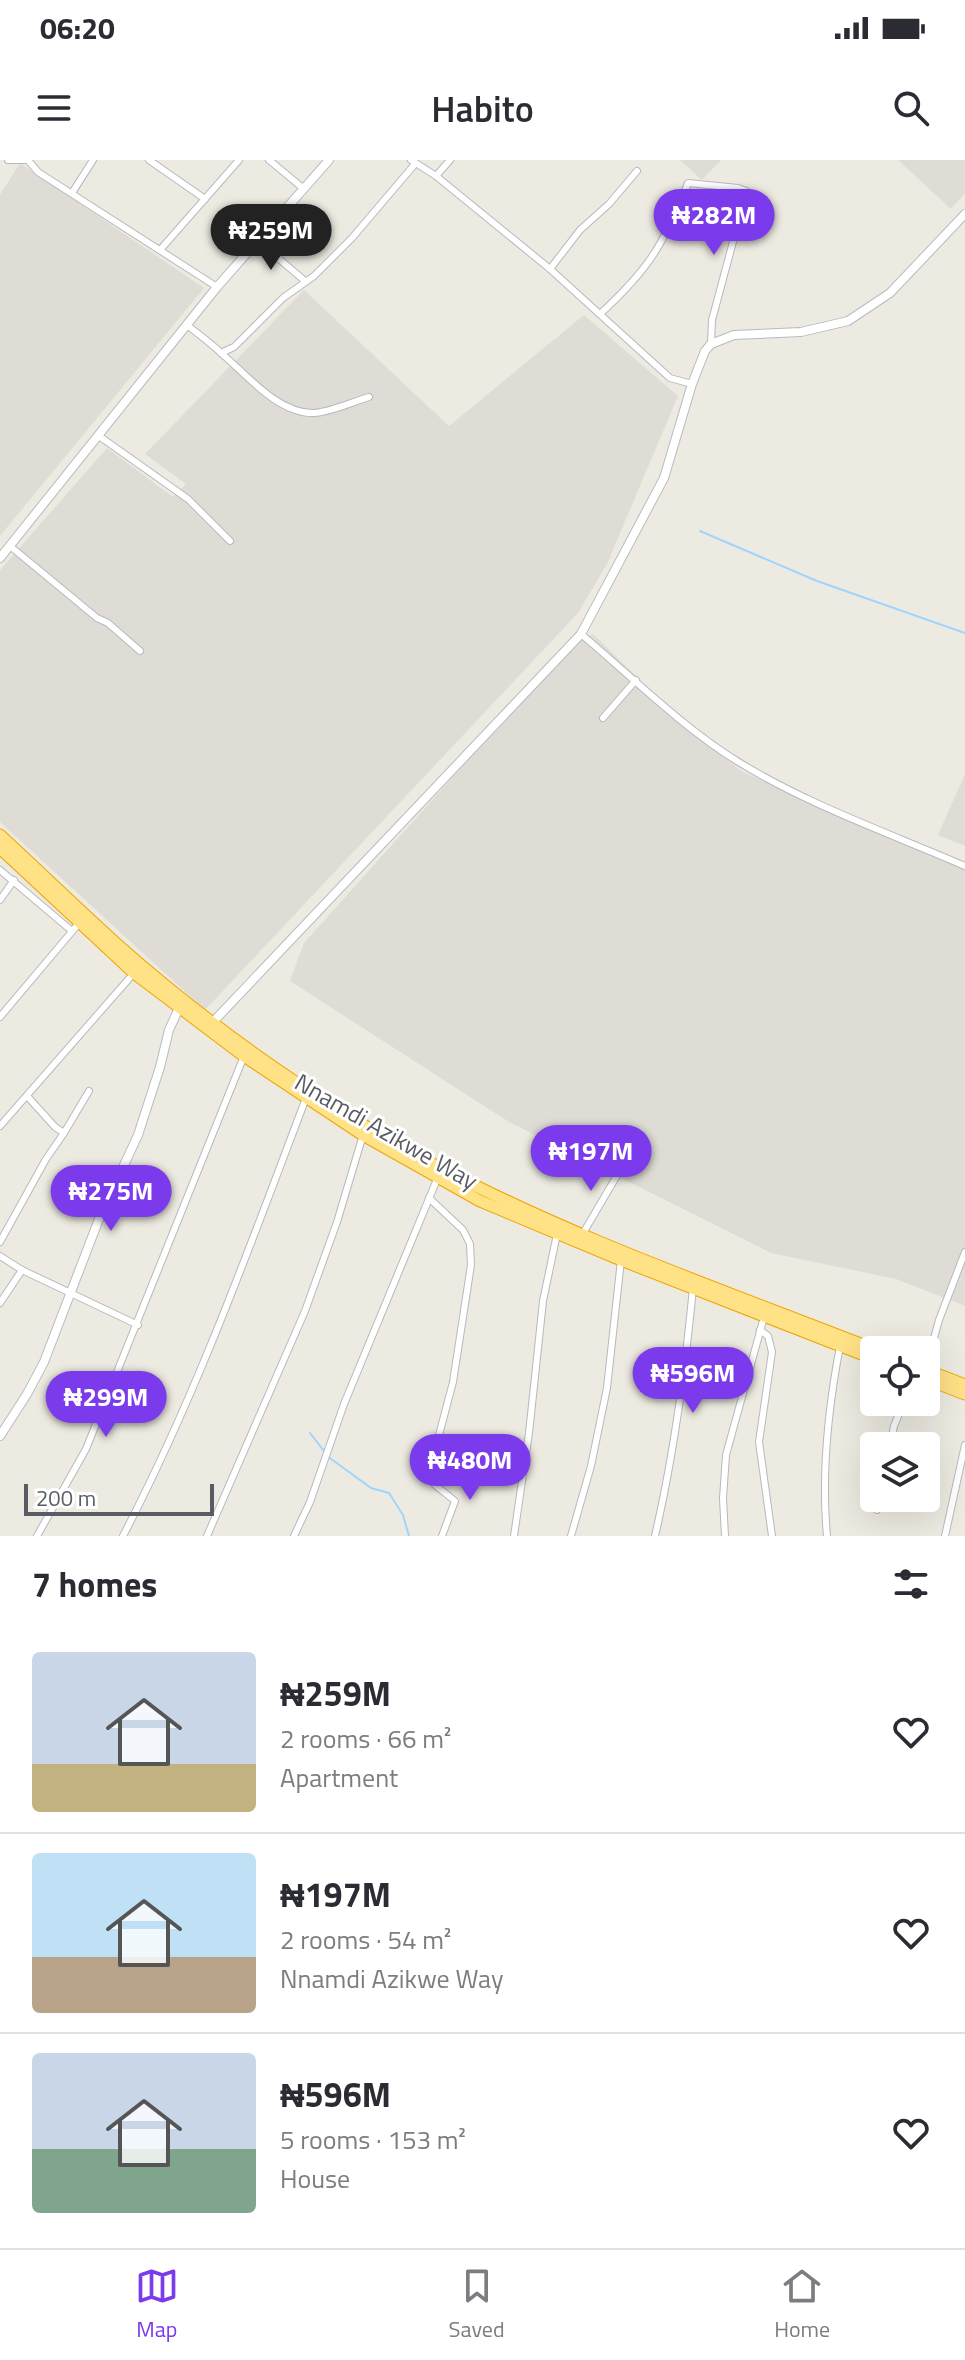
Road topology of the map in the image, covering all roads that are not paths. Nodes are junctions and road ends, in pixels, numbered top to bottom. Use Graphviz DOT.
graph roads {
  1 [pos="8,160"];
  2 [pos="28,160"];
  3 [pos="93,160"];
  4 [pos="149,160"];
  5 [pos="239,160"];
  6 [pos="269,160"];
  7 [pos="329,160"];
  8 [pos="450,160"];
  9 [pos="413,162"];
  10 [pos="637,171"];
  11 [pos="436,176"];
  12 [pos="304,189"];
  13 [pos="72,193"];
  14 [pos="205,199"];
  15 [pos="965,214"];
  16 [pos="258,241"];
  17 [pos="160,250"];
  18 [pos="550,269"];
  19 [pos="305,281"];
  20 [pos="217,287"];
  21 [pos="600,314"];
  22 [pos="187,325"];
  23 [pos="711,344"];
  24 [pos="221,353"];
  25 [pos="692,384"];
  26 [pos="369,397"];
  27 [pos="99,436"];
  28 [pos="230,541"];
  29 [pos="10,546"];
  30 [pos="0,558"];
  31 [pos="581,634"];
  32 [pos="140,651"];
  33 [pos="636,680"];
  34 [pos="603,718"];
  35 [pos="0,835"];
  36 [pos="0,848"];
  37 [pos="965,866"];
  38 [pos="0,870"];
  39 [pos="14,880"];
  40 [pos="0,900"];
  41 [pos="76,926"];
  42 [pos="134,973"];
  43 [pos="179,1008"];
  44 [pos="0,1017"];
  45 [pos="213,1022"];
  46 [pos="244,1056"];
  47 [pos="89,1091"];
  48 [pos="27,1096"];
  49 [pos="306,1098"];
  50 [pos="0,1126"];
  51 [pos="64,1133"];
  52 [pos="363,1135"];
  53 [pos="622,1167"];
  54 [pos="438,1177"];
  55 [pos="429,1198"];
  56 [pos="557,1234"];
  57 [pos="582,1235"];
  58 [pos="0,1242"];
  59 [pos="965,1252"];
  60 [pos="0,1256"];
  61 [pos="621,1260"];
  62 [pos="22,1270"];
  63 [pos="693,1288"];
  64 [pos="71,1292"];
  65 [pos="0,1303"];
  66 [pos="764,1316"];
  67 [pos="138,1325"];
  68 [pos="760,1330"];
  69 [pos="935,1336"];
  70 [pos="860,1344"];
  71 [pos="840,1346"];
  72 [pos="860,1354"];
  73 [pos="940,1375"];
  74 [pos="940,1384"];
  75 [pos="965,1385"];
  76 [pos="965,1394"];
  77 [pos="0,1436"];
  78 [pos="965,1445"];
  79 [pos="37,1536"];
  80 [pos="123,1536"];
  81 [pos="207,1536"];
  82 [pos="294,1536"];
  83 [pos="442,1536"];
  84 [pos="514,1536"];
  85 [pos="571,1536"];
  86 [pos="655,1536"];
  87 [pos="725,1536"];
  88 [pos="772,1536"];
  89 [pos="827,1536"];
  90 [pos="945,1536"];
  1 -- 2 [label="street"];
  2 -- 13 [label="street"];
  3 -- 13 [label="street"];
  4 -- 14 [label="street"];
  5 -- 14 [label="street"];
  6 -- 12 [label="street"];
  7 -- 12 [label="street"];
  8 -- 11 [label="street"];
  9 -- 11 [label="street"];
  9 -- 19 [label="street"];
  10 -- 18 [label="street"];
  11 -- 18 [label="street"];
  12 -- 16 [label="street"];
  13 -- 17 [label="street"];
  14 -- 17 [label="street"];
  15 -- 23 [label="street"];
  16 -- 19 [label="street"];
  16 -- 20 [label="street"];
  17 -- 20 [label="street"];
  18 -- 21 [label="street"];
  19 -- 24 [label="street"];
  20 -- 22 [label="street"];
  21 -- 23 [label="street"];
  21 -- 25 [label="street"];
  22 -- 24 [label="street"];
  22 -- 27 [label="street"];
  23 -- 25 [label="street"];
  24 -- 26 [label="street"];
  25 -- 31 [label="street"];
  27 -- 28 [label="street"];
  27 -- 29 [label="street"];
  29 -- 30 [label="street"];
  29 -- 32 [label="street"];
  31 -- 33 [label="street"];
  31 -- 45 [label="street"];
  33 -- 34 [label="street"];
  33 -- 37 [label="street"];
  35 -- 45 [label="highway, Nnamdi Azikwe Way"];
  36 -- 41 [label="highway, Nnamdi Azikwe Way"];
  38 -- 39 [label="street"];
  39 -- 40 [label="street"];
  39 -- 41 [label="street"];
  41 -- 42 [label="highway, Nnamdi Azikwe Way"];
  41 -- 44 [label="street"];
  42 -- 43 [label="highway, Nnamdi Azikwe Way"];
  42 -- 48 [label="street"];
  43 -- 46 [label="highway, Nnamdi Azikwe Way"];
  43 -- 64 [label="street"];
  45 -- 57 [label="highway, Nnamdi Azikwe Way"];
  46 -- 49 [label="highway, Nnamdi Azikwe Way"];
  46 -- 67 [label="street"];
  47 -- 51 [label="street"];
  48 -- 50 [label="street"];
  48 -- 51 [label="street"];
  49 -- 52 [label="highway, Nnamdi Azikwe Way"];
  49 -- 80 [label="street"];
  51 -- 58 [label="street"];
  52 -- 54 [label="highway, Nnamdi Azikwe Way"];
  52 -- 81 [label="street"];
  53 -- 57 [label="street"];
  54 -- 55 [label="street"];
  54 -- 56 [label="highway, Nnamdi Azikwe Way"];
  55 -- 82 [label="street"];
  55 -- 83 [label="street"];
  56 -- 61 [label="highway, Nnamdi Azikwe Way"];
  56 -- 84 [label="street"];
  57 -- 70 [label="highway, Nnamdi Azikwe Way"];
  59 -- 69 [label="street"];
  60 -- 62 [label="street"];
  61 -- 63 [label="highway, Nnamdi Azikwe Way"];
  61 -- 85 [label="street"];
  62 -- 64 [label="street"];
  62 -- 65 [label="street"];
  63 -- 66 [label="highway, Nnamdi Azikwe Way"];
  63 -- 86 [label="street"];
  64 -- 67 [label="street"];
  64 -- 77 [label="street"];
  66 -- 68 [label="street"];
  66 -- 71 [label="highway, Nnamdi Azikwe Way"];
  67 -- 79 [label="street"];
  68 -- 87 [label="street"];
  68 -- 88 [label="street"];
  71 -- 72 [label="highway, Nnamdi Azikwe Way"];
  71 -- 89 [label="street"];
  73 -- 75 [label="highway"];
  74 -- 76 [label="highway"];
  78 -- 90 [label="street"];
}
